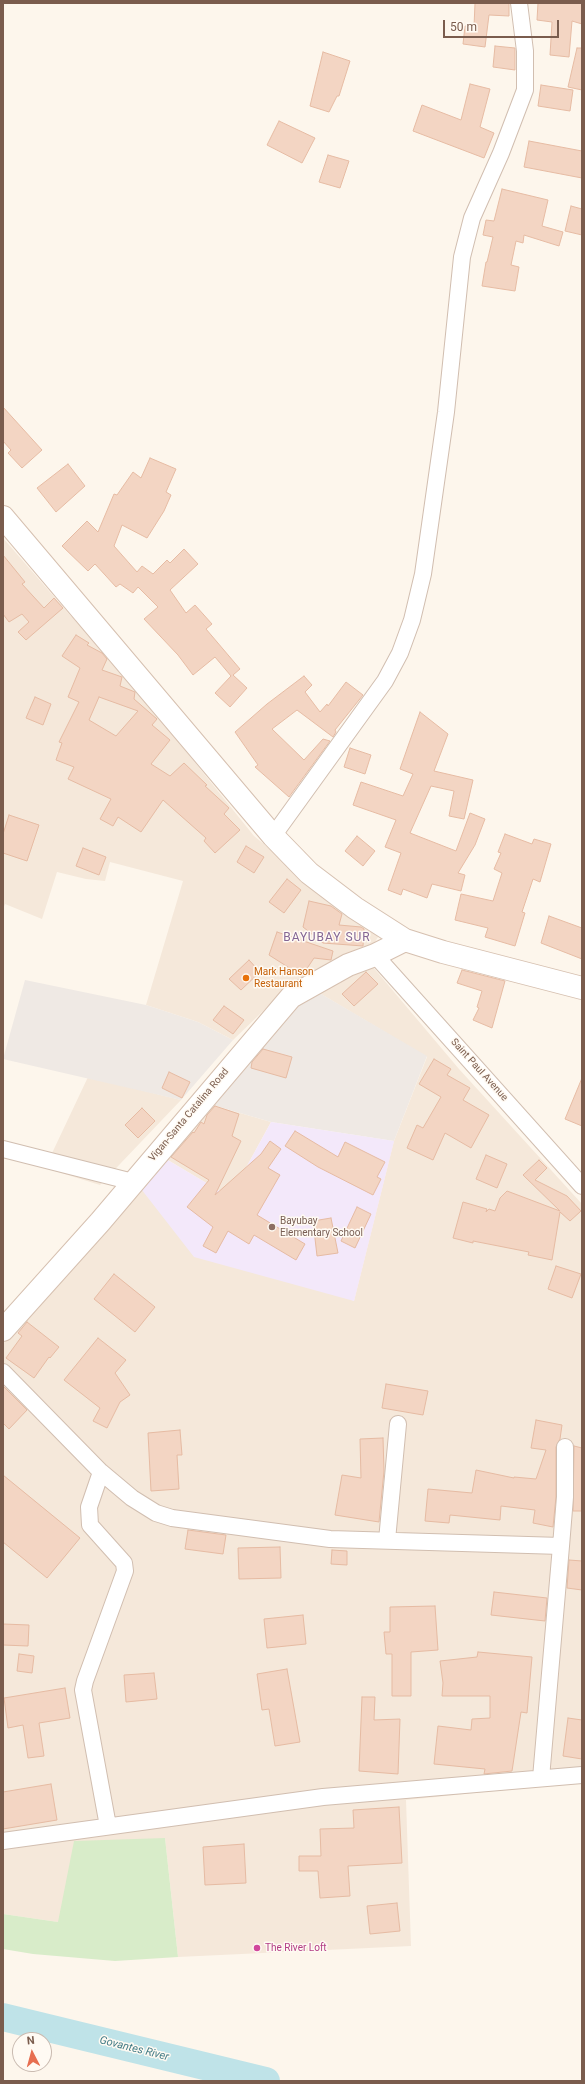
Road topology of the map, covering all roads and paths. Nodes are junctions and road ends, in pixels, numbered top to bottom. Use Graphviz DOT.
graph roads {
  1 [pos="519,3"];
  2 [pos="3,517"];
  3 [pos="273,836"];
  4 [pos="405,940"];
  5 [pos="375,955"];
  6 [pos="582,988"];
  7 [pos="3,1149"];
  8 [pos="133,1182"];
  9 [pos="582,1186"];
  10 [pos="3,1330"];
  11 [pos="3,1372"];
  12 [pos="398,1424"];
  13 [pos="566,1447"];
  14 [pos="102,1472"];
  15 [pos="387,1540"];
  16 [pos="562,1546"];
  17 [pos="582,1775"];
  18 [pos="541,1778"];
  19 [pos="108,1826"];
  20 [pos="3,1841"];
  1 -- 3 [label="street"];
  2 -- 3 [label="main road"];
  3 -- 4 [label="main road"];
  4 -- 5 [label="main road, Vigan-Santa Catalina Road"];
  4 -- 6 [label="main road"];
  5 -- 8 [label="main road, Vigan-Santa Catalina Road"];
  5 -- 9 [label="street, Saint Paul Avenue"];
  7 -- 8 [label="street"];
  8 -- 10 [label="main road, Vigan-Santa Catalina Road"];
  11 -- 14 [label="street"];
  12 -- 15 [label="street"];
  13 -- 16 [label="street"];
  14 -- 15 [label="street"];
  14 -- 19 [label="street"];
  15 -- 16 [label="street"];
  16 -- 18 [label="street"];
  17 -- 18 [label="street"];
  18 -- 19 [label="street"];
  19 -- 20 [label="street"];
}
